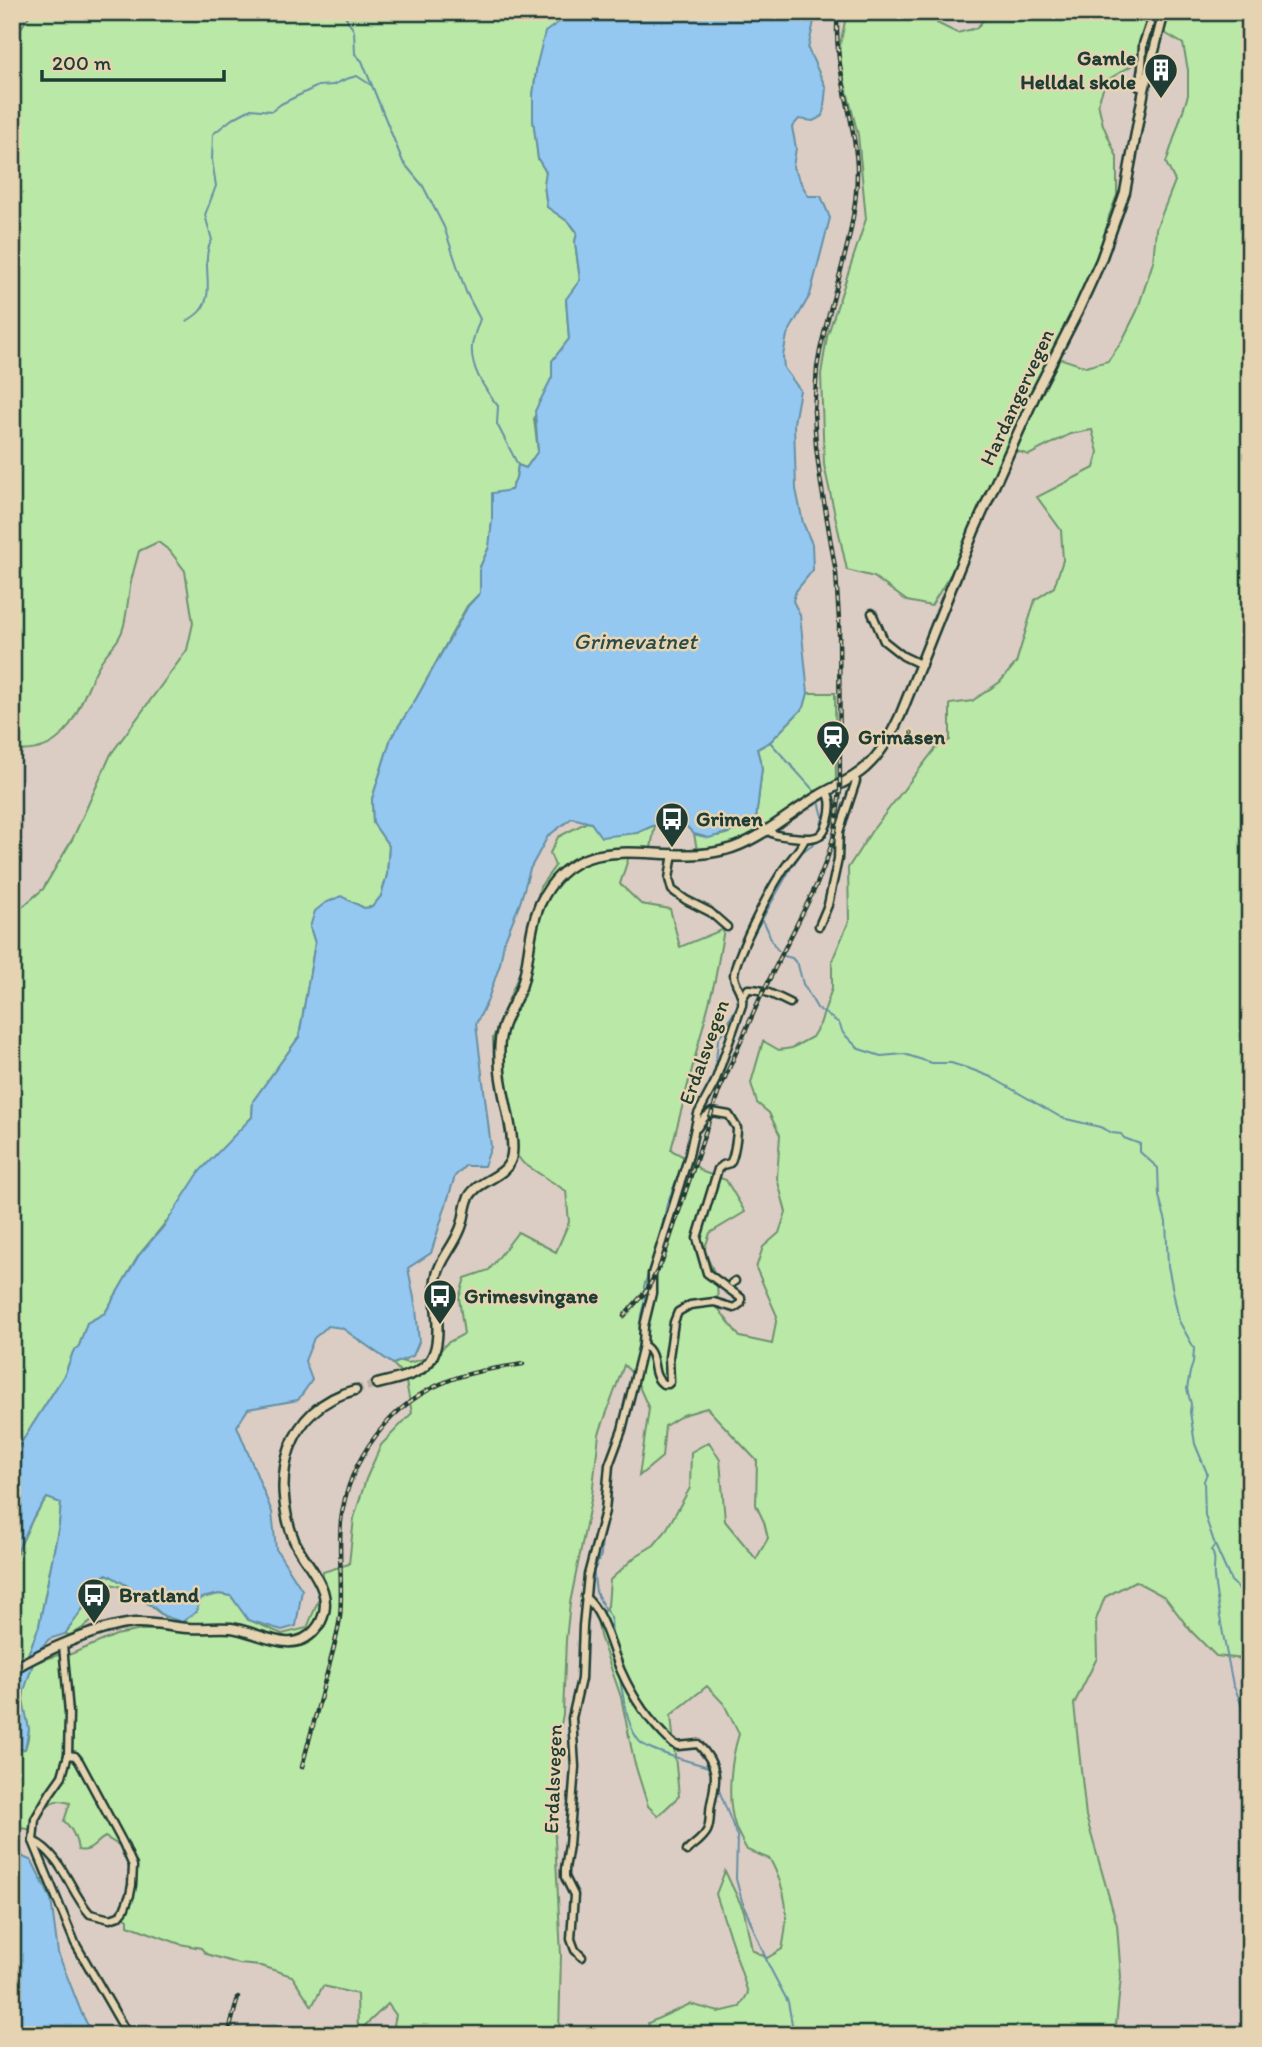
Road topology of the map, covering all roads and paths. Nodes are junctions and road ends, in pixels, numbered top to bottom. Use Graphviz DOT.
graph roads {
  1 [pos="1154,12"];
  2 [pos="1164,12"];
  3 [pos="1143,44"];
  4 [pos="1155,47"];
  5 [pos="1139,87"];
  6 [pos="872,613"];
  7 [pos="922,664"];
  8 [pos="854,776"];
  9 [pos="820,795"];
  10 [pos="766,829"];
  11 [pos="812,837"];
  12 [pos="673,853"];
  13 [pos="818,926"];
  14 [pos="727,927"];
  15 [pos="743,997"];
  16 [pos="790,1003"];
  17 [pos="696,1129"];
  18 [pos="643,1345"];
  19 [pos="377,1384"];
  20 [pos="355,1390"];
  21 [pos="585,1597"];
  22 [pos="63,1645"];
  23 [pos="15,1668"];
  24 [pos="68,1755"];
  25 [pos="33,1841"];
  26 [pos="687,1851"];
  27 [pos="582,1957"];
  28 [pos="128,2035"];
  1 -- 3 [label="street"];
  2 -- 4 [label="main road, Hardangervegen"];
  3 -- 4 [label="street"];
  3 -- 5 [label="street"];
  4 -- 7 [label="main road, Hardangervegen"];
  6 -- 7 [label="street"];
  7 -- 8 [label="main road, Hardangervegen"];
  8 -- 9 [label="main road, Hardangervegen"];
  8 -- 13 [label="street"];
  9 -- 10 [label="main road, Hardangervegen"];
  9 -- 11 [label="street, Erdalsvegen"];
  10 -- 11 [label="street"];
  10 -- 12 [label="main road, Hardangervegen"];
  11 -- 15 [label="street, Erdalsvegen"];
  12 -- 14 [label="street"];
  12 -- 19 [label="main road, Hardangervegen"];
  15 -- 16 [label="street"];
  15 -- 17 [label="street, Erdalsvegen"];
  17 -- 18 [label="street, Erdalsvegen"];
  17 -- 18 [label="street, Erdalsvegen"];
  18 -- 21 [label="street, Erdalsvegen"];
  20 -- 22 [label="main road"];
  21 -- 26 [label="street"];
  21 -- 27 [label="street, Erdalsvegen"];
  22 -- 23 [label="main road"];
  22 -- 24 [label="street"];
  24 -- 25 [label="street"];
  24 -- 25 [label="street"];
  25 -- 28 [label="street"];
}
